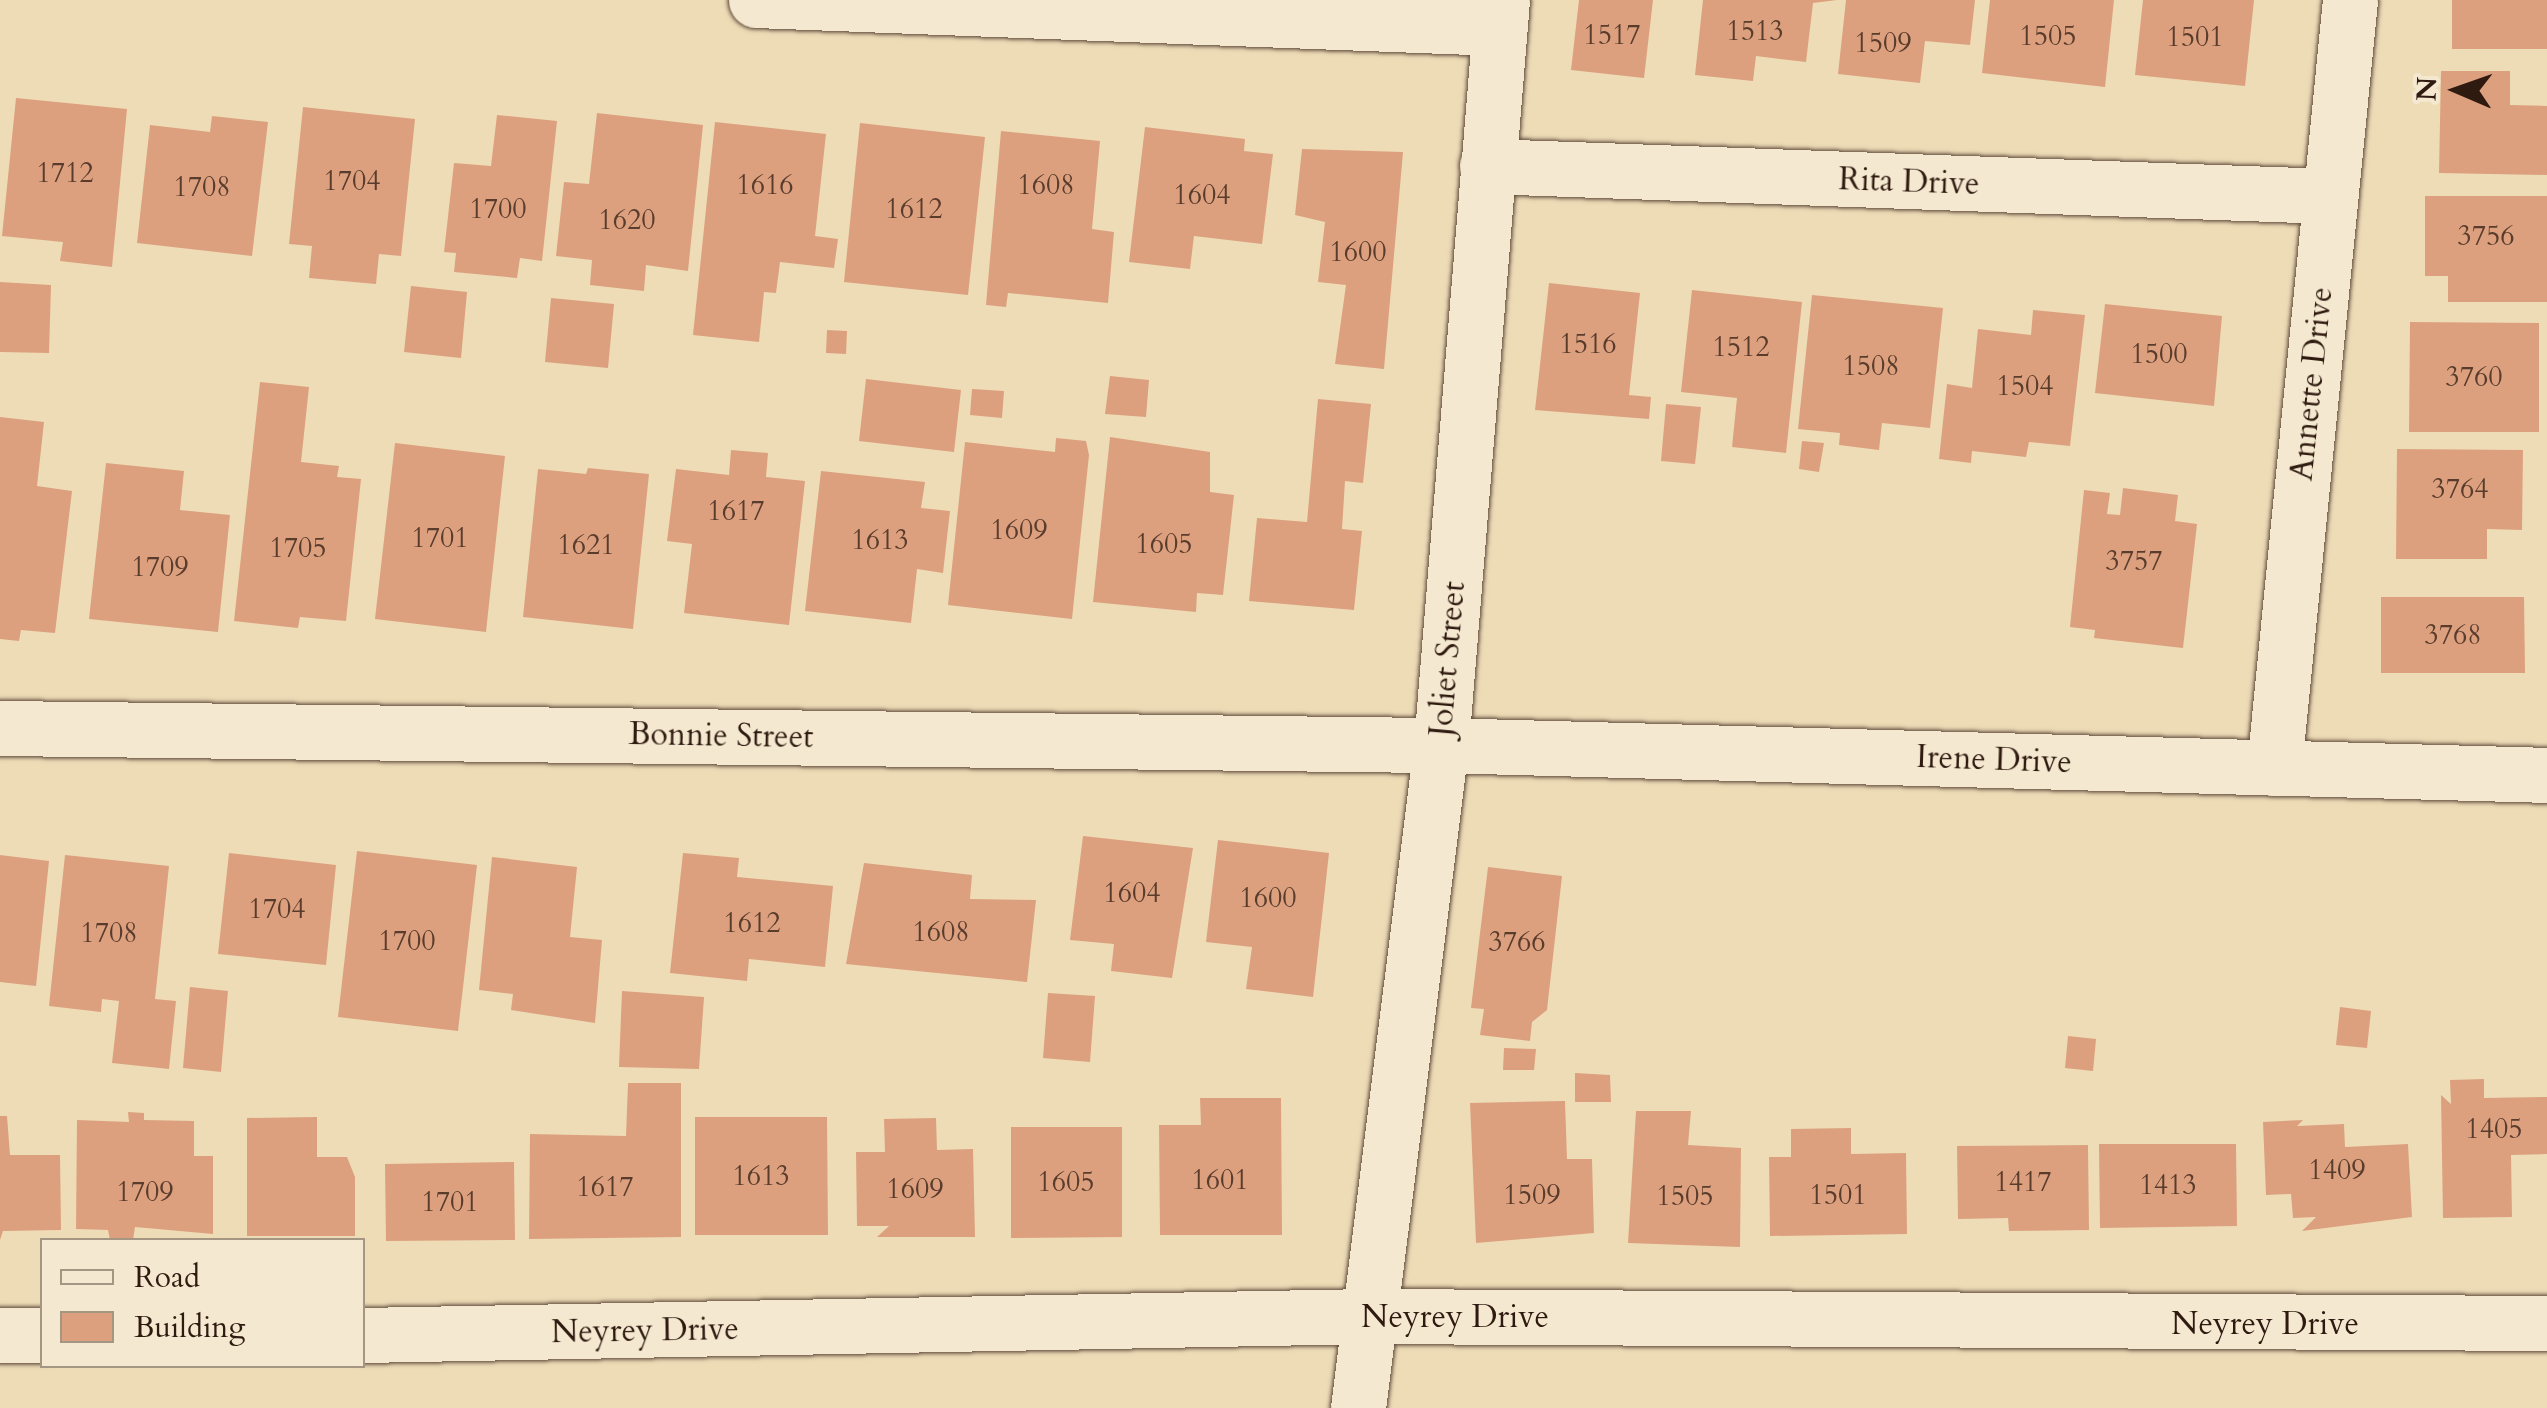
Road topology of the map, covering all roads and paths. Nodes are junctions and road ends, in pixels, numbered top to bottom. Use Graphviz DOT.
graph roads {
  1 [pos="756,0"];
  2 [pos="2350,0"];
  3 [pos="1500,14"];
  4 [pos="1487,166"];
  5 [pos="2330,196"];
  6 [pos="0,728"];
  7 [pos="1442,745"];
  8 [pos="2274,768"];
  9 [pos="2547,775"];
  10 [pos="1368,1316"];
  11 [pos="2547,1324"];
  12 [pos="0,1336"];
  13 [pos="40,1336"];
  14 [pos="365,1336"];
  15 [pos="1358,1408"];
  1 -- 3 [label="street"];
  2 -- 5 [label="street, Annette Drive"];
  3 -- 4 [label="street, Joliet Street"];
  4 -- 5 [label="street, Rita Drive"];
  4 -- 7 [label="street, Joliet Street"];
  5 -- 8 [label="street, Annette Drive"];
  6 -- 7 [label="street, Bonnie Street"];
  7 -- 8 [label="street, Irene Drive"];
  7 -- 10 [label="street, Joliet Street"];
  8 -- 9 [label="street, Irene Drive"];
  10 -- 11 [label="street, Neyrey Drive"];
  10 -- 14 [label="street, Neyrey Drive"];
  10 -- 15 [label="street, Joliet Street"];
  12 -- 13 [label="street"];
}
